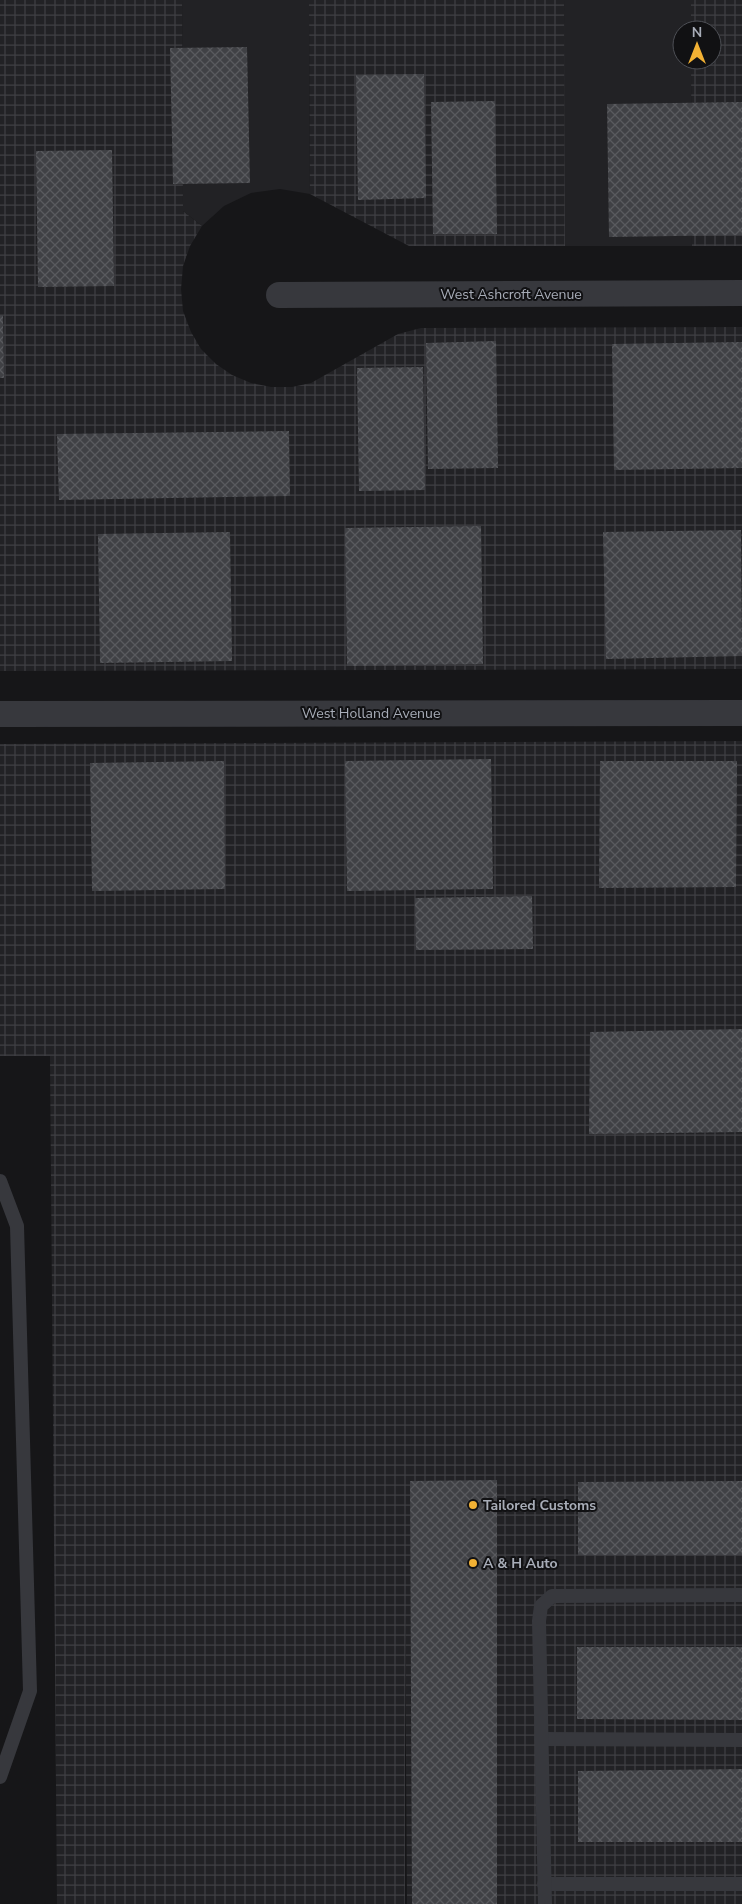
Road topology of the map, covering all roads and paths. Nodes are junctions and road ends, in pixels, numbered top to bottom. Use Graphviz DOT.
graph roads {
  1 [pos="742,293"];
  2 [pos="279,295"];
  3 [pos="742,713"];
  4 [pos="0,714"];
  5 [pos="0,1181"];
  6 [pos="742,1595"];
  7 [pos="541,1740"];
  8 [pos="742,1740"];
  9 [pos="0,1777"];
  10 [pos="544,1884"];
  11 [pos="742,1884"];
  12 [pos="545,1904"];
  1 -- 2 [label="street, West Ashcroft Avenue"];
  3 -- 4 [label="street, West Holland Avenue"];
  5 -- 9 [label="lane"];
  6 -- 7 [label="lane"];
  7 -- 8 [label="lane"];
  7 -- 10 [label="lane"];
  10 -- 11 [label="lane"];
  10 -- 12 [label="lane"];
}
